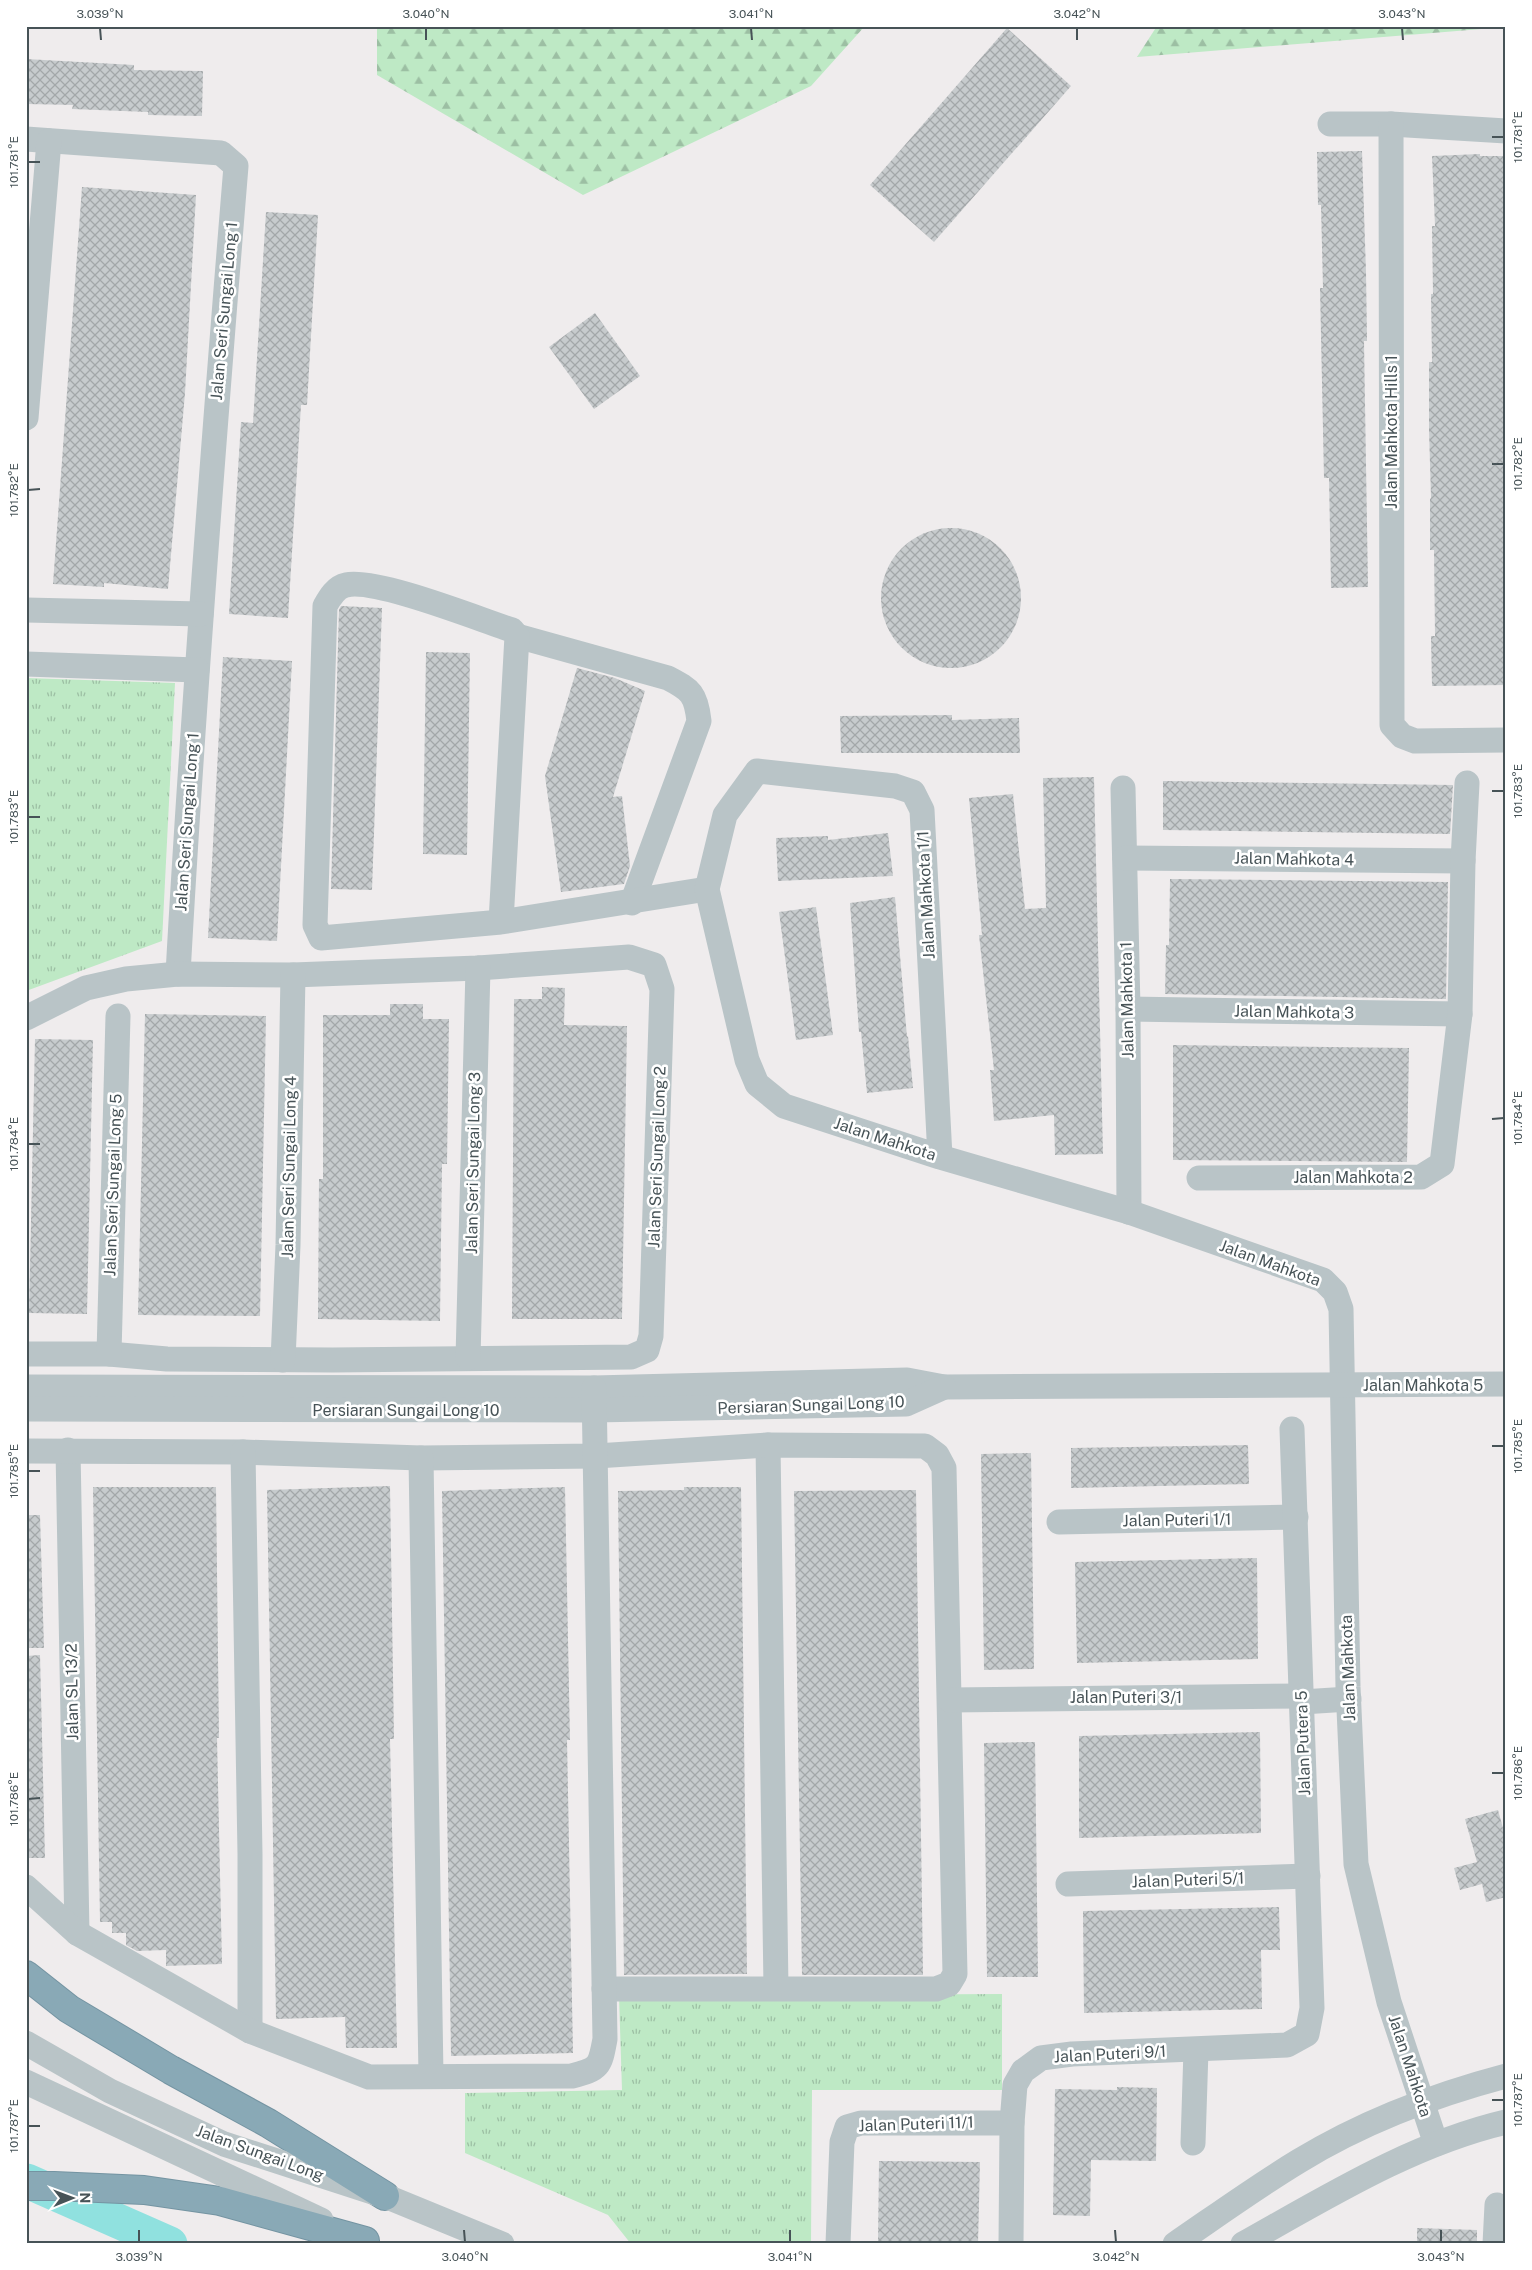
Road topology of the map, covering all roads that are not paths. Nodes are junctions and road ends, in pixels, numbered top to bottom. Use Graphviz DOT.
graph roads {
  1 [pos="1330,124"];
  2 [pos="1392,124"];
  3 [pos="1506,131"];
  4 [pos="38,140"];
  5 [pos="26,418"];
  6 [pos="26,610"];
  7 [pos="201,614"];
  8 [pos="517,636"];
  9 [pos="26,664"];
  10 [pos="197,670"];
  11 [pos="1506,740"];
  12 [pos="756,771"];
  13 [pos="1467,783"];
  14 [pos="1123,788"];
  15 [pos="1125,858"];
  16 [pos="1463,860"];
  17 [pos="707,890"];
  18 [pos="632,903"];
  19 [pos="501,922"];
  20 [pos="478,968"];
  21 [pos="178,974"];
  22 [pos="293,975"];
  23 [pos="1128,1009"];
  24 [pos="1460,1014"];
  25 [pos="118,1016"];
  26 [pos="26,1018"];
  27 [pos="940,1157"];
  28 [pos="1199,1178"];
  29 [pos="1129,1212"];
  30 [pos="26,1354"];
  31 [pos="109,1354"];
  32 [pos="468,1358"];
  33 [pos="283,1360"];
  34 [pos="1506,1384"];
  35 [pos="1341,1385"];
  36 [pos="26,1387"];
  37 [pos="944,1387"];
  38 [pos="594,1399"];
  39 [pos="26,1409"];
  40 [pos="1292,1429"];
  41 [pos="768,1445"];
  42 [pos="68,1450"];
  43 [pos="26,1451"];
  44 [pos="243,1452"];
  45 [pos="596,1456"];
  46 [pos="421,1458"];
  47 [pos="1296,1517"];
  48 [pos="1059,1522"];
  49 [pos="1349,1693"];
  50 [pos="1302,1696"];
  51 [pos="950,1700"];
  52 [pos="1308,1876"];
  53 [pos="1068,1884"];
  54 [pos="26,1887"];
  55 [pos="77,1933"];
  56 [pos="26,1975"];
  57 [pos="776,1988"];
  58 [pos="604,1989"];
  59 [pos="250,2031"];
  60 [pos="26,2043"];
  61 [pos="1287,2045"];
  62 [pos="1196,2050"];
  63 [pos="431,2076"];
  64 [pos="1506,2076"];
  65 [pos="26,2082"];
  66 [pos="1421,2102"];
  67 [pos="1012,2122"];
  68 [pos="1506,2122"];
  69 [pos="1193,2143"];
  70 [pos="1436,2144"];
  71 [pos="26,2186"];
  72 [pos="385,2196"];
  73 [pos="1497,2205"];
  74 [pos="369,2242"];
  75 [pos="502,2244"];
  76 [pos="838,2244"];
  77 [pos="1011,2244"];
  78 [pos="1175,2244"];
  79 [pos="1243,2244"];
  80 [pos="1495,2244"];
  1 -- 2 [label="street"];
  2 -- 3 [label="street"];
  2 -- 11 [label="street, Jalan Mahkota Hills 1"];
  4 -- 5 [label="street"];
  4 -- 7 [label="street, Jalan Seri Sungai Long 1"];
  6 -- 7 [label="street"];
  7 -- 10 [label="street, Jalan Seri Sungai Long 1"];
  8 -- 18 [label="street"];
  8 -- 19 [label="street"];
  8 -- 19 [label="street"];
  9 -- 10 [label="street"];
  10 -- 21 [label="street, Jalan Seri Sungai Long 1"];
  12 -- 17 [label="street, Jalan Mahkota"];
  12 -- 27 [label="street, Jalan Mahkota 1/1"];
  13 -- 16 [label="street"];
  14 -- 15 [label="street, Jalan Mahkota 1"];
  15 -- 16 [label="street, Jalan Mahkota 4"];
  15 -- 23 [label="street, Jalan Mahkota 1"];
  16 -- 24 [label="street"];
  17 -- 18 [label="street"];
  17 -- 27 [label="street, Jalan Mahkota"];
  18 -- 19 [label="street"];
  20 -- 22 [label="street"];
  20 -- 32 [label="street, Jalan Seri Sungai Long 3"];
  20 -- 32 [label="street, Jalan Seri Sungai Long 2"];
  21 -- 22 [label="street"];
  21 -- 26 [label="street"];
  22 -- 33 [label="street, Jalan Seri Sungai Long 4"];
  23 -- 24 [label="street, Jalan Mahkota 3"];
  23 -- 29 [label="street, Jalan Mahkota 1"];
  24 -- 28 [label="street, Jalan Mahkota 2"];
  25 -- 31 [label="street, Jalan Seri Sungai Long 5"];
  27 -- 29 [label="street, Jalan Mahkota"];
  29 -- 35 [label="street, Jalan Mahkota"];
  30 -- 31 [label="street"];
  31 -- 33 [label="street"];
  32 -- 33 [label="street"];
  34 -- 35 [label="street, Jalan Mahkota 5"];
  35 -- 37 [label="street, Jalan Mahkota 5"];
  35 -- 49 [label="street, Jalan Mahkota"];
  36 -- 38 [label="street, Persiaran Sungai Long 10"];
  37 -- 38 [label="street, Persiaran Sungai Long 10"];
  38 -- 39 [label="street, Persiaran Sungai Long 10"];
  38 -- 45 [label="street"];
  40 -- 47 [label="street, Jalan Putera 5"];
  41 -- 45 [label="street"];
  41 -- 51 [label="street"];
  41 -- 57 [label="street"];
  42 -- 43 [label="street"];
  42 -- 44 [label="street"];
  42 -- 55 [label="street, Jalan SL 13/2"];
  44 -- 46 [label="street"];
  44 -- 59 [label="street"];
  45 -- 46 [label="street"];
  45 -- 58 [label="street"];
  46 -- 63 [label="street"];
  47 -- 48 [label="street, Jalan Puteri 1/1"];
  47 -- 50 [label="street, Jalan Putera 5"];
  49 -- 50 [label="street, Jalan Puteri 3/1"];
  49 -- 66 [label="street, Jalan Mahkota"];
  50 -- 51 [label="street, Jalan Puteri 3/1"];
  50 -- 52 [label="street, Jalan Putera 5"];
  51 -- 57 [label="street"];
  52 -- 53 [label="street, Jalan Puteri 5/1"];
  52 -- 61 [label="street, Jalan Putera 5"];
  54 -- 55 [label="street"];
  55 -- 59 [label="street"];
  56 -- 72 [label="highway"];
  57 -- 58 [label="street"];
  58 -- 63 [label="street"];
  59 -- 63 [label="street"];
  60 -- 72 [label="street, Jalan Sungai Long"];
  61 -- 62 [label="street, Jalan Puteri 9/1"];
  62 -- 67 [label="street, Jalan Puteri 9/1"];
  62 -- 69 [label="street"];
  64 -- 66 [label="street"];
  65 -- 74 [label="street, Jalan Sungai Long"];
  66 -- 70 [label="street, Jalan Mahkota"];
  66 -- 78 [label="street"];
  67 -- 76 [label="street, Jalan Puteri 11/1"];
  67 -- 77 [label="street, Jalan Puteri 9/1"];
  68 -- 70 [label="street"];
  70 -- 79 [label="street"];
  71 -- 74 [label="highway"];
  72 -- 75 [label="street, Jalan Sungai Long"];
  73 -- 80 [label="street"];
}
